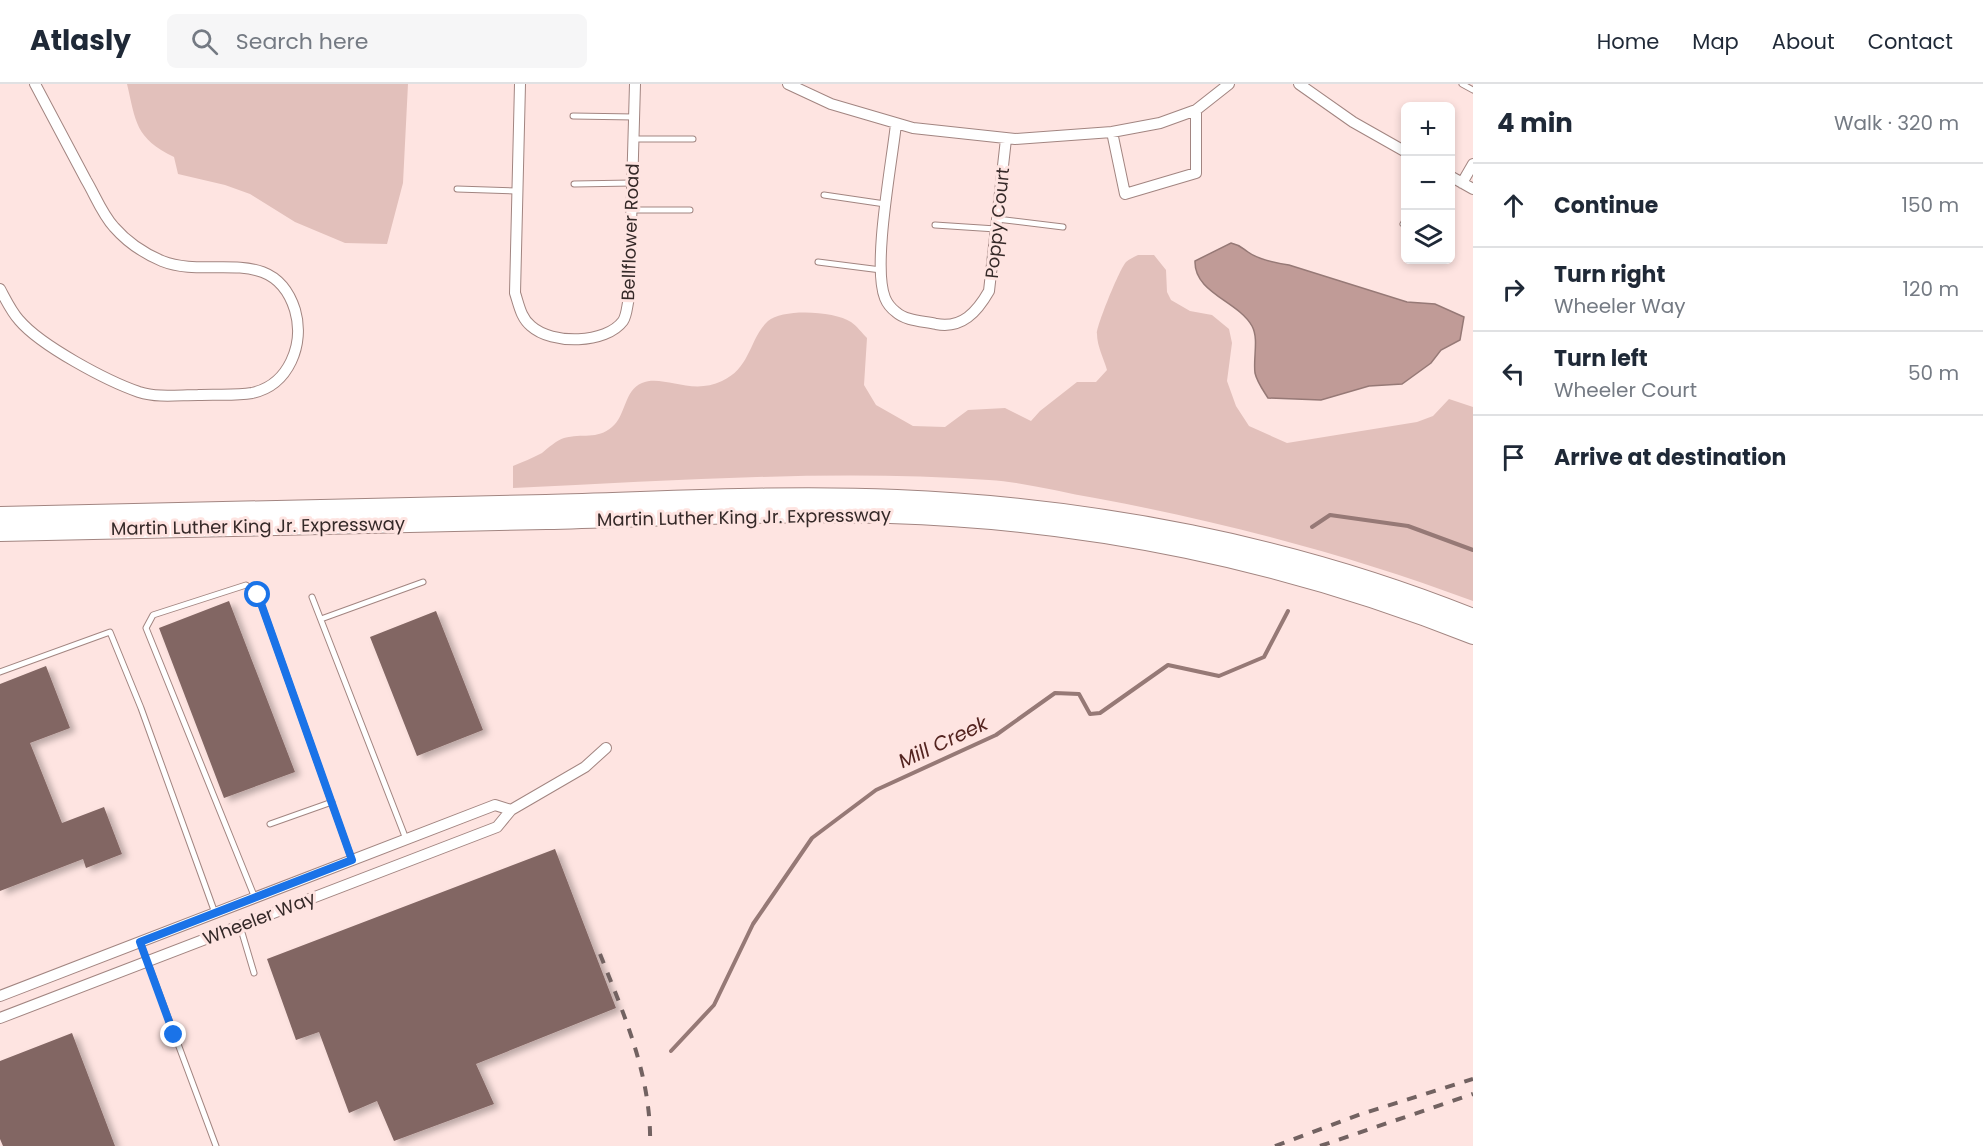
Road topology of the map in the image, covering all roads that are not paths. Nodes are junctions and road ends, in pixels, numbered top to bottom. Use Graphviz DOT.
graph roads {
  1 [pos="35,84"];
  2 [pos="520,84"];
  3 [pos="635,84"];
  4 [pos="788,84"];
  5 [pos="1229,84"];
  6 [pos="1299,84"];
  7 [pos="1462,84"];
  8 [pos="1473,90"];
  9 [pos="1197,110"];
  10 [pos="573,116"];
  11 [pos="634,117"];
  12 [pos="896,124"];
  13 [pos="1112,132"];
  14 [pos="634,139"];
  15 [pos="693,139"];
  16 [pos="1006,139"];
  17 [pos="1401,149"];
  18 [pos="1473,164"];
  19 [pos="1455,179"];
  20 [pos="632,183"];
  21 [pos="1462,183"];
  22 [pos="574,184"];
  23 [pos="457,189"];
  24 [pos="1473,189"];
  25 [pos="517,191"];
  26 [pos="824,195"];
  27 [pos="887,204"];
  28 [pos="631,210"];
  29 [pos="690,210"];
  30 [pos="996,224"];
  31 [pos="935,225"];
  32 [pos="1063,227"];
  33 [pos="818,262"];
  34 [pos="881,270"];
  35 [pos="0,289"];
  36 [pos="0,516"];
  37 [pos="0,532"];
  38 [pos="423,582"];
  39 [pos="312,597"];
  40 [pos="1473,618"];
  41 [pos="321,619"];
  42 [pos="1473,635"];
  43 [pos="0,672"];
  44 [pos="606,748"];
  45 [pos="332,802"];
  46 [pos="511,810"];
  47 [pos="270,824"];
  48 [pos="406,839"];
  49 [pos="352,860"];
  50 [pos="255,898"];
  51 [pos="215,913"];
  52 [pos="240,926"];
  53 [pos="140,942"];
  54 [pos="146,962"];
  55 [pos="254,973"];
  56 [pos="0,996"];
  57 [pos="0,1018"];
  58 [pos="216,1146"];
  1 -- 35 [label="street"];
  2 -- 25 [label="street, Bellflower Road"];
  3 -- 11 [label="street, Bellflower Road"];
  4 -- 12 [label="street"];
  5 -- 9 [label="street"];
  6 -- 17 [label="street"];
  7 -- 8 [label="lane"];
  9 -- 13 [label="street"];
  9 -- 13 [label="street"];
  10 -- 11 [label="lane"];
  11 -- 14 [label="street, Bellflower Road"];
  12 -- 16 [label="street"];
  12 -- 27 [label="street, Poppy Court"];
  13 -- 16 [label="street"];
  14 -- 15 [label="lane"];
  14 -- 20 [label="street, Bellflower Road"];
  16 -- 30 [label="street, Poppy Court"];
  18 -- 21 [label="street"];
  19 -- 21 [label="street"];
  20 -- 22 [label="lane"];
  20 -- 28 [label="street, Bellflower Road"];
  21 -- 24 [label="street"];
  23 -- 25 [label="lane"];
  25 -- 28 [label="street, Bellflower Road"];
  26 -- 27 [label="lane"];
  27 -- 34 [label="street, Poppy Court"];
  28 -- 29 [label="lane"];
  30 -- 31 [label="lane"];
  30 -- 32 [label="lane"];
  30 -- 34 [label="street, Poppy Court"];
  33 -- 34 [label="lane"];
  36 -- 40 [label="highway, Martin Luther King Jr. Expressway"];
  37 -- 42 [label="highway, Martin Luther King Jr. Expressway"];
  38 -- 41 [label="lane"];
  39 -- 41 [label="lane"];
  41 -- 48 [label="lane"];
  43 -- 51 [label="lane"];
  44 -- 46 [label="street, Wheeler Way"];
  45 -- 47 [label="lane"];
  45 -- 49 [label="lane"];
  45 -- 50 [label="lane"];
  46 -- 48 [label="street, Wheeler Way"];
  46 -- 52 [label="street, Wheeler Way"];
  48 -- 49 [label="street, Wheeler Way"];
  49 -- 50 [label="street, Wheeler Way"];
  50 -- 51 [label="street, Wheeler Way"];
  51 -- 53 [label="street, Wheeler Way"];
  52 -- 54 [label="street, Wheeler Way"];
  52 -- 55 [label="lane"];
  53 -- 54 [label="lane"];
  53 -- 56 [label="street, Wheeler Way"];
  54 -- 57 [label="street, Wheeler Way"];
  54 -- 58 [label="lane"];
}
